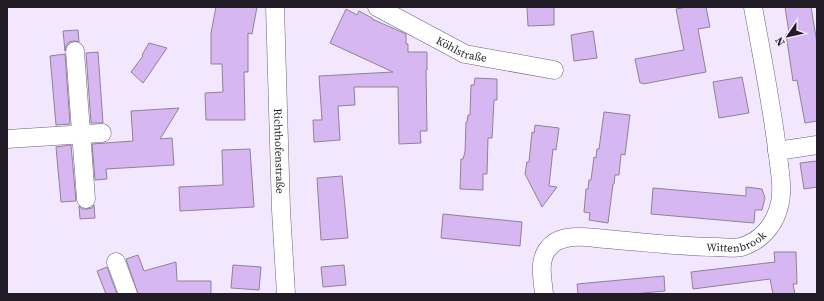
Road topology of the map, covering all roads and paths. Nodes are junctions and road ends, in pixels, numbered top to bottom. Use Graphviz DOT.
graph roads {
  1 [pos="275,7"];
  2 [pos="377,7"];
  3 [pos="753,7"];
  4 [pos="75,52"];
  5 [pos="554,70"];
  6 [pos="102,133"];
  7 [pos="82,134"];
  8 [pos="7,139"];
  9 [pos="817,145"];
  10 [pos="777,150"];
  11 [pos="86,199"];
  12 [pos="116,262"];
  13 [pos="128,294"];
  14 [pos="286,294"];
  15 [pos="544,294"];
  1 -- 14 [label="street, Richthofenstraße"];
  2 -- 5 [label="street, Köhlstraße"];
  3 -- 10 [label="street, Wittenbrook"];
  4 -- 7 [label="street"];
  6 -- 7 [label="street"];
  7 -- 8 [label="street"];
  7 -- 11 [label="street"];
  9 -- 10 [label="street"];
  10 -- 15 [label="street, Wittenbrook"];
  12 -- 13 [label="street"];
}
